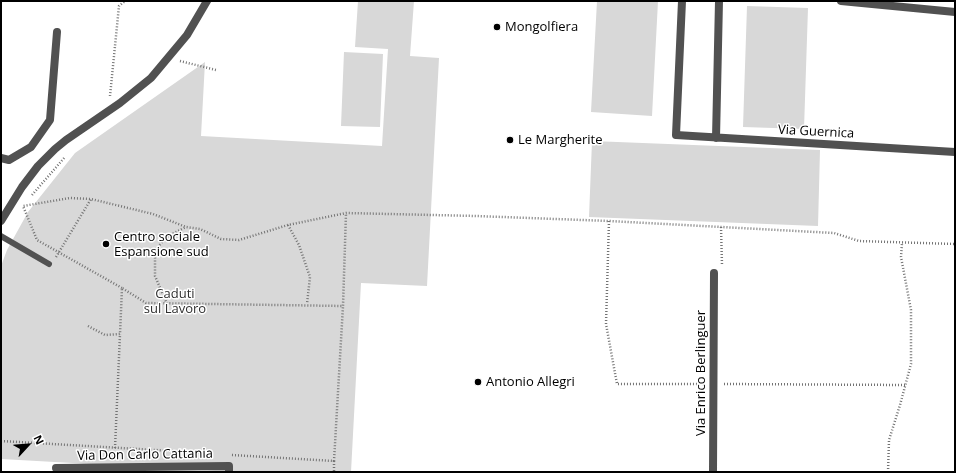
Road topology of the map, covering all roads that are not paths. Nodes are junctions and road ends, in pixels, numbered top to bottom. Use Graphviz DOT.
graph roads {
  1 [pos="207,1"];
  2 [pos="682,1"];
  3 [pos="720,1"];
  4 [pos="841,1"];
  5 [pos="955,12"];
  6 [pos="57,32"];
  7 [pos="716,138"];
  8 [pos="955,152"];
  9 [pos="1,158"];
  10 [pos="1,221"];
  11 [pos="1,236"];
  12 [pos="49,264"];
  13 [pos="714,273"];
  14 [pos="56,468"];
  15 [pos="229,472"];
  16 [pos="713,472"];
  1 -- 10 [label="street"];
  2 -- 7 [label="street, Via Guernica"];
  3 -- 7 [label="street"];
  4 -- 5 [label="street"];
  6 -- 9 [label="street"];
  7 -- 8 [label="street, Via Guernica"];
  11 -- 12 [label="lane"];
  13 -- 16 [label="street, Via Enrico Berlinguer"];
  14 -- 15 [label="street, Via Don Carlo Cattania"];
}
